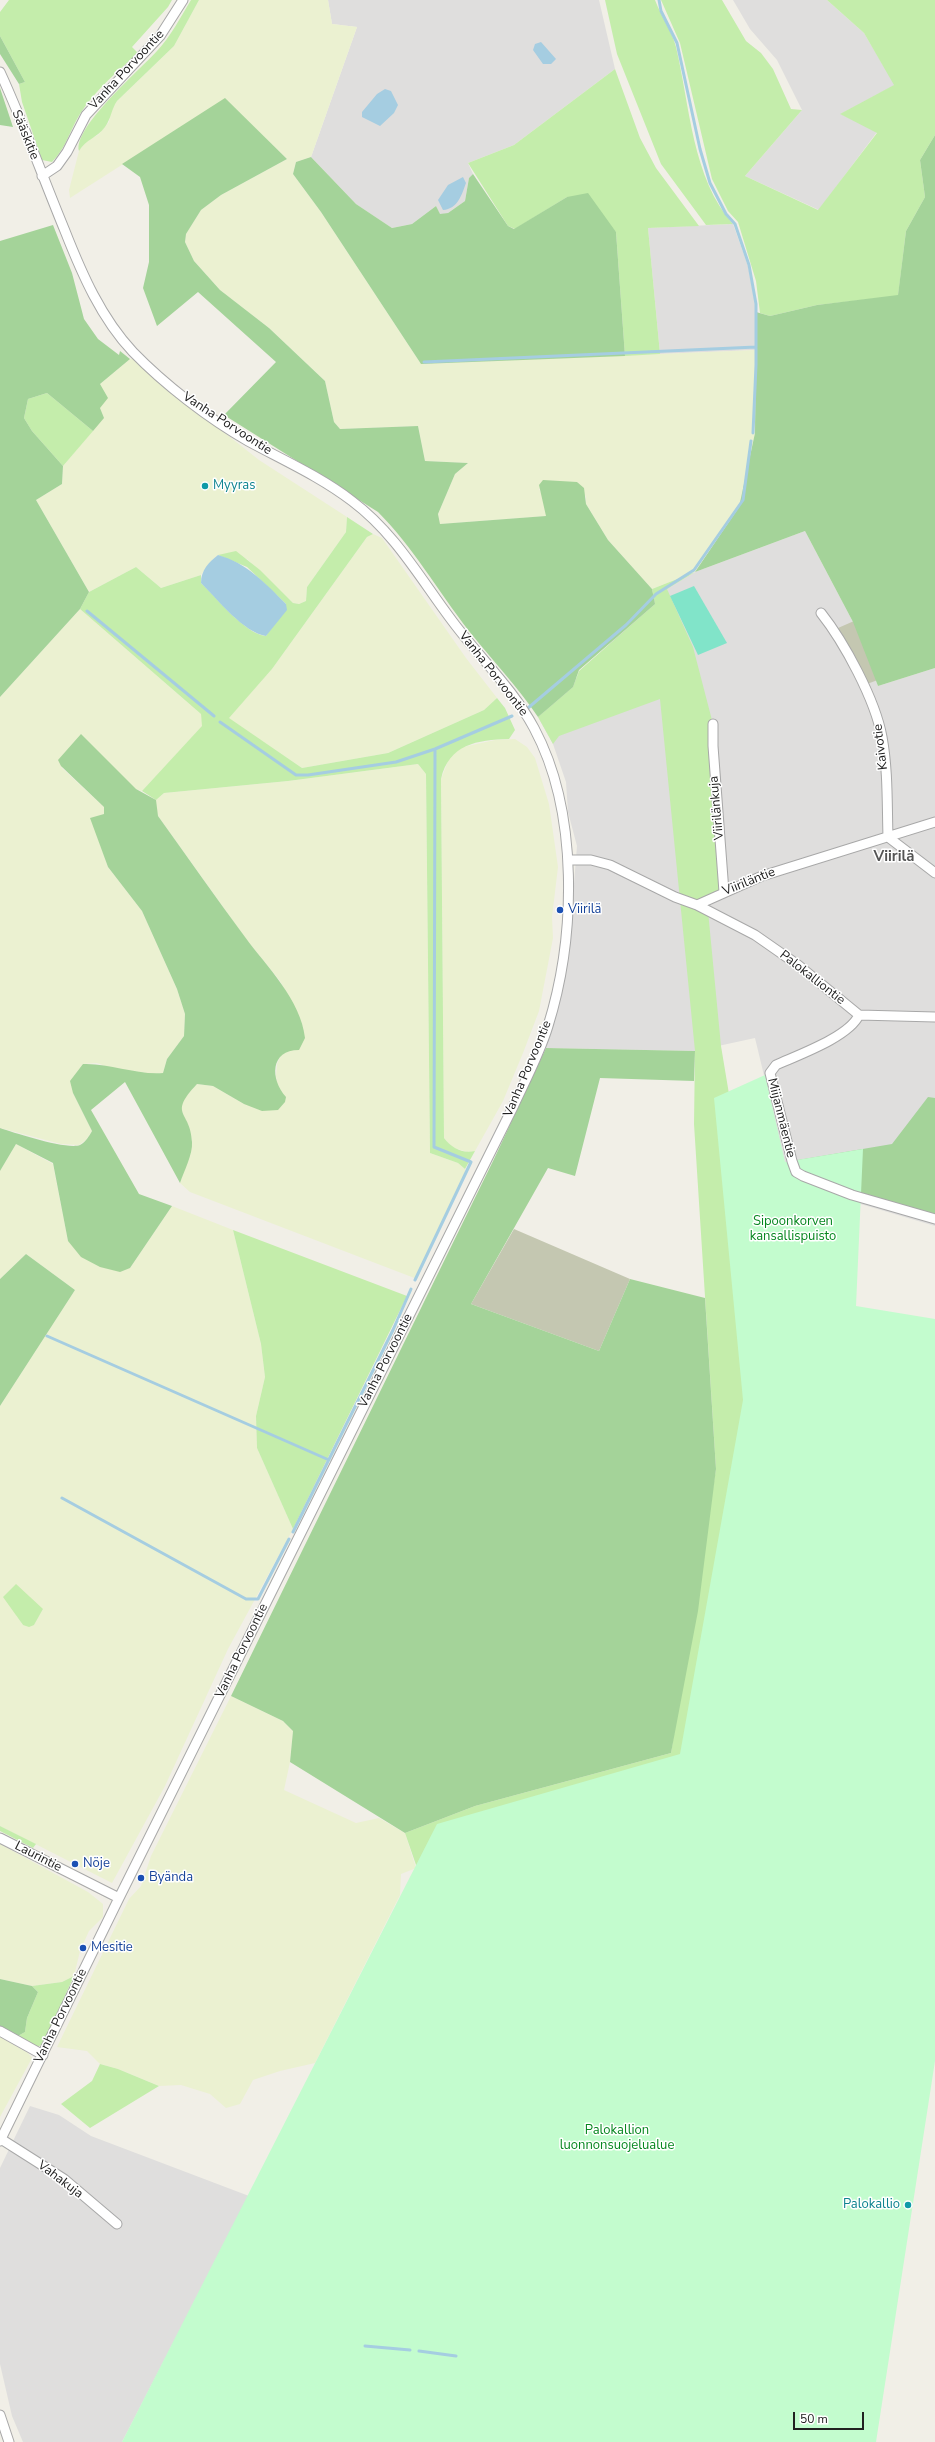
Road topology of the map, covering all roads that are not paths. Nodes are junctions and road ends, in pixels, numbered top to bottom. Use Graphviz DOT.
graph roads {
  1 [pos="184,0"];
  2 [pos="0,72"];
  3 [pos="42,176"];
  4 [pos="820,612"];
  5 [pos="713,724"];
  6 [pos="935,822"];
  7 [pos="888,837"];
  8 [pos="568,860"];
  9 [pos="935,873"];
  10 [pos="724,892"];
  11 [pos="697,905"];
  12 [pos="859,1015"];
  13 [pos="935,1017"];
  14 [pos="935,1219"];
  15 [pos="0,1838"];
  16 [pos="119,1898"];
  17 [pos="0,2032"];
  18 [pos="43,2056"];
  19 [pos="0,2140"];
  20 [pos="117,2224"];
  21 [pos="0,2415"];
  22 [pos="9,2442"];
  1 -- 3 [label="street, Vanha Porvoontie"];
  2 -- 3 [label="street, Sääskitie"];
  3 -- 8 [label="street, Vanha Porvoontie"];
  4 -- 7 [label="street, Kaivotie"];
  5 -- 10 [label="street, Viirilänkuja"];
  6 -- 7 [label="street, Viiriläntie"];
  7 -- 9 [label="street"];
  7 -- 10 [label="street, Viiriläntie"];
  8 -- 11 [label="street"];
  8 -- 16 [label="street, Vanha Porvoontie"];
  10 -- 11 [label="street, Viiriläntie"];
  11 -- 12 [label="street, Palokalliontie"];
  12 -- 13 [label="street"];
  12 -- 14 [label="street, Miijanmäentie"];
  15 -- 16 [label="street, Laurintie"];
  16 -- 18 [label="street, Vanha Porvoontie"];
  17 -- 18 [label="street"];
  18 -- 19 [label="street, Vanha Porvoontie"];
  19 -- 20 [label="street, Vahakuja"];
  21 -- 22 [label="street"];
}
